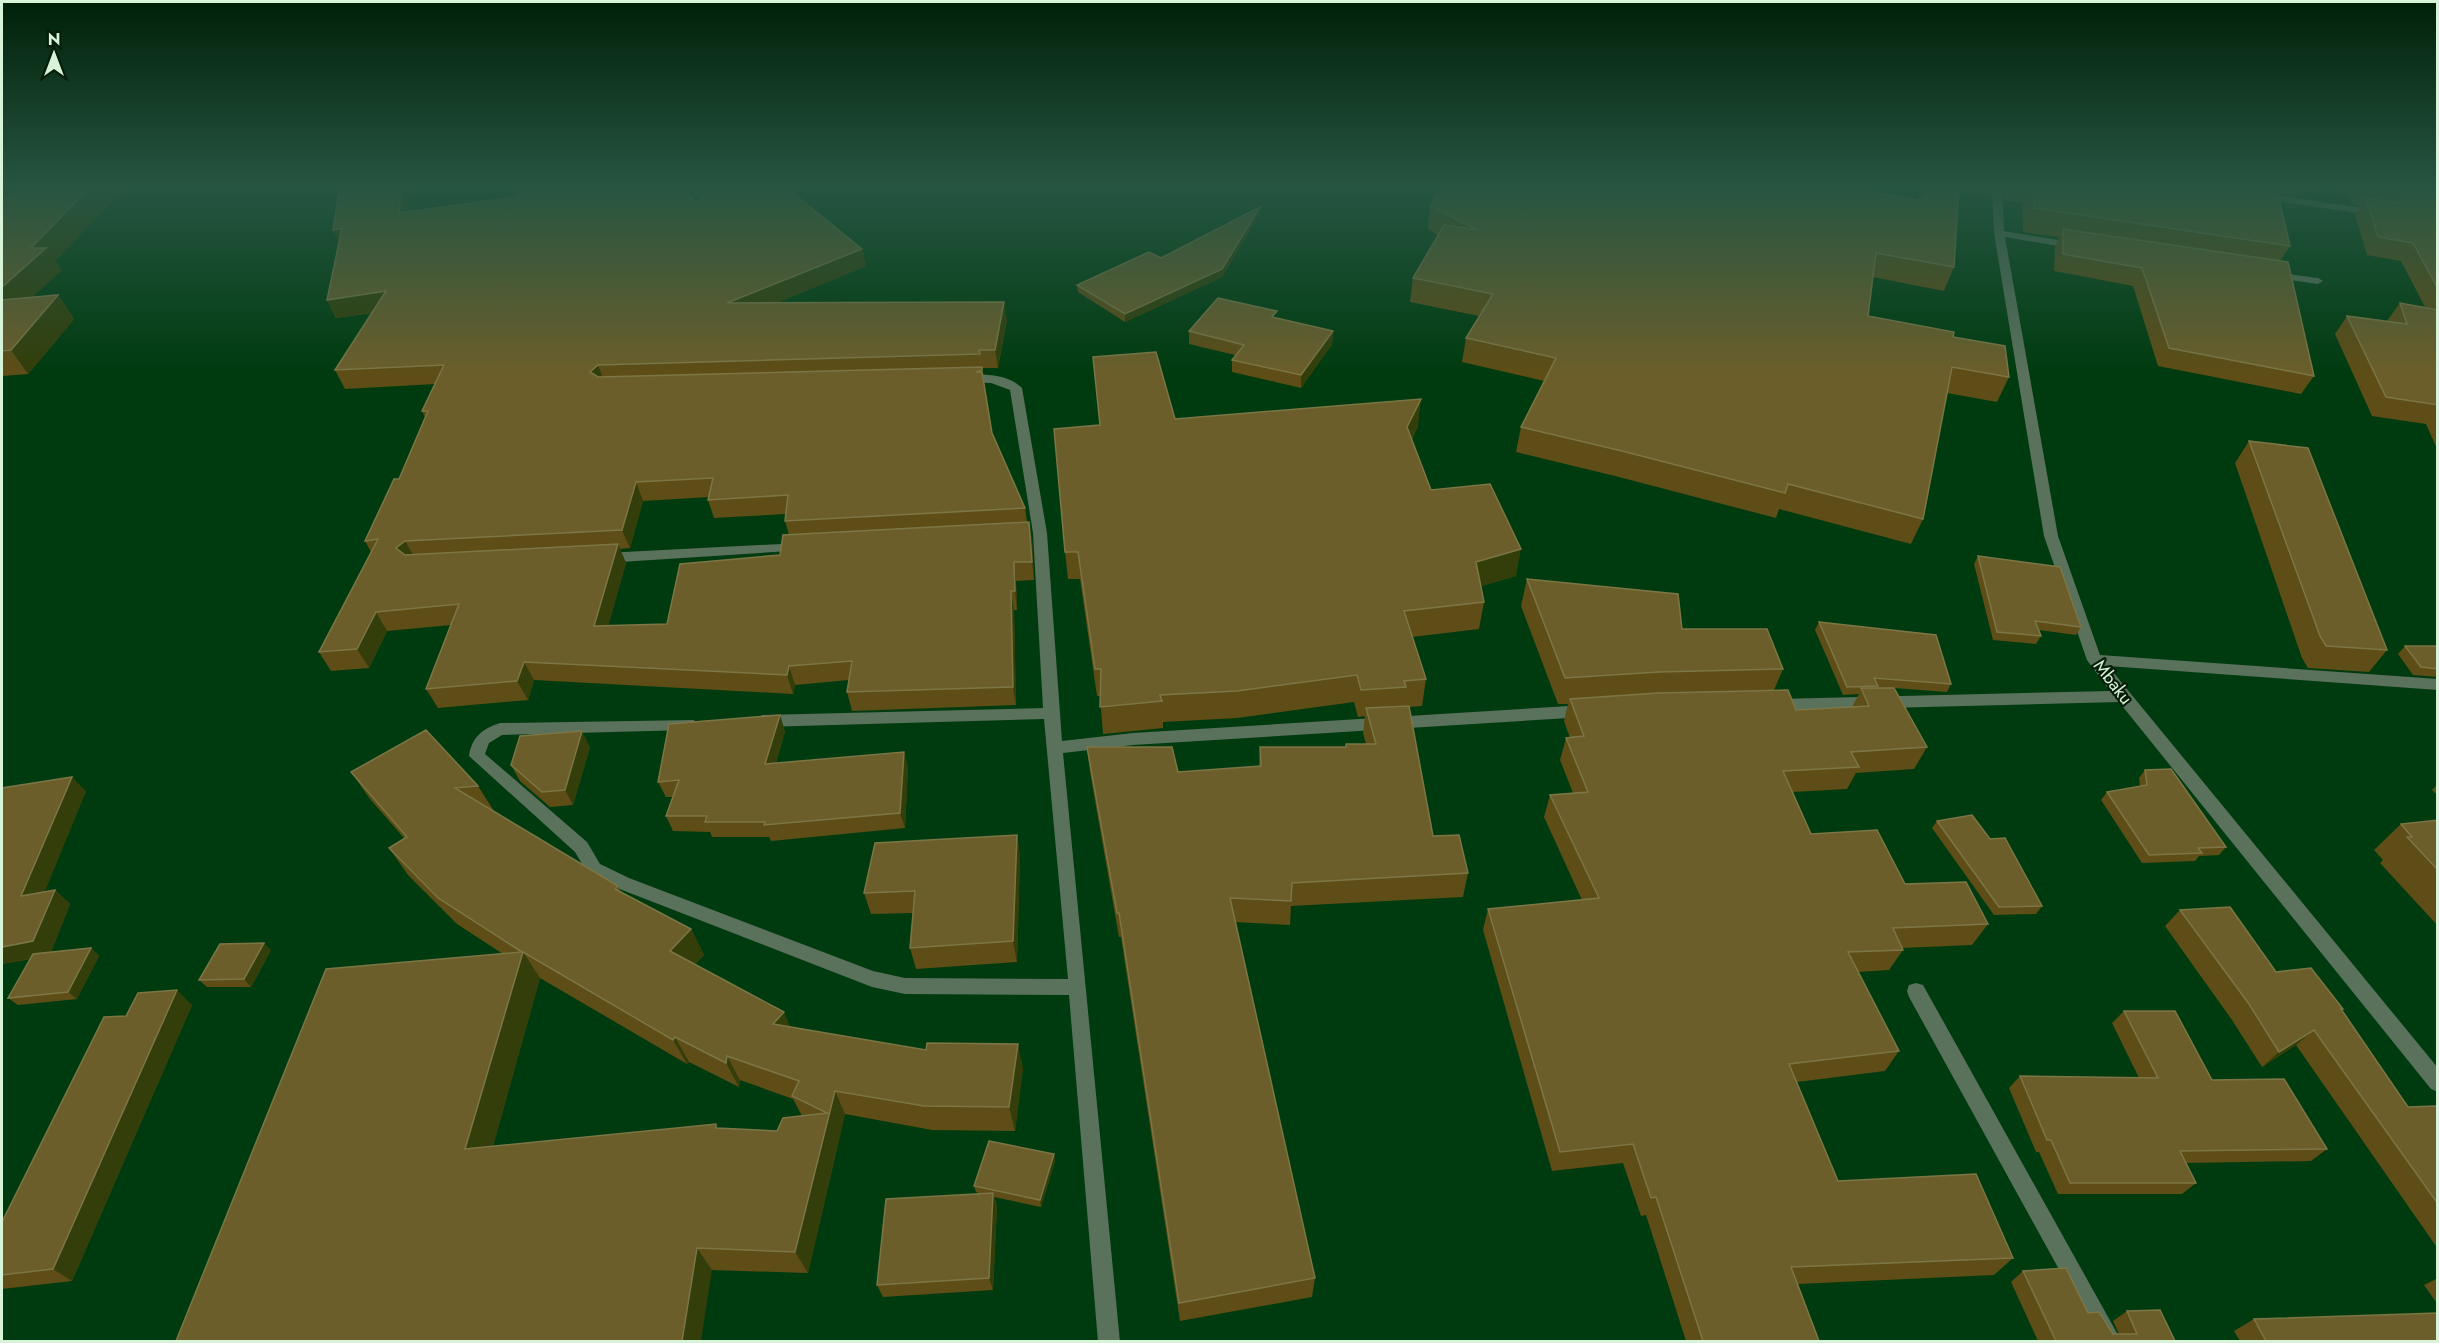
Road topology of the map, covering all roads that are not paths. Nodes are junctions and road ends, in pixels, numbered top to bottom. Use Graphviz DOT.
graph roads {
  1 [pos="2002,248"];
  2 [pos="2262,273"];
  3 [pos="2318,281"];
  4 [pos="953,379"];
  5 [pos="816,546"];
  6 [pos="591,558"];
  7 [pos="2094,660"];
  8 [pos="2438,685"];
  9 [pos="2124,696"];
  10 [pos="1758,705"];
  11 [pos="1603,710"];
  12 [pos="1051,713"];
  13 [pos="752,722"];
  14 [pos="704,723"];
  15 [pos="1055,748"];
  16 [pos="1078,987"];
  17 [pos="1916,991"];
  18 [pos="2438,1083"];
  19 [pos="1109,1341"];
  20 [pos="2111,1341"];
  1 -- 7 [label="street, Mbaku"];
  2 -- 3 [label="street"];
  4 -- 12 [label="street"];
  5 -- 6 [label="street"];
  7 -- 8 [label="street"];
  7 -- 9 [label="street, Mbaku"];
  9 -- 10 [label="street"];
  9 -- 18 [label="street, Mbaku"];
  11 -- 15 [label="street"];
  12 -- 13 [label="street"];
  12 -- 15 [label="street"];
  14 -- 16 [label="street"];
  15 -- 16 [label="street"];
  16 -- 19 [label="street"];
  17 -- 20 [label="street"];
}
